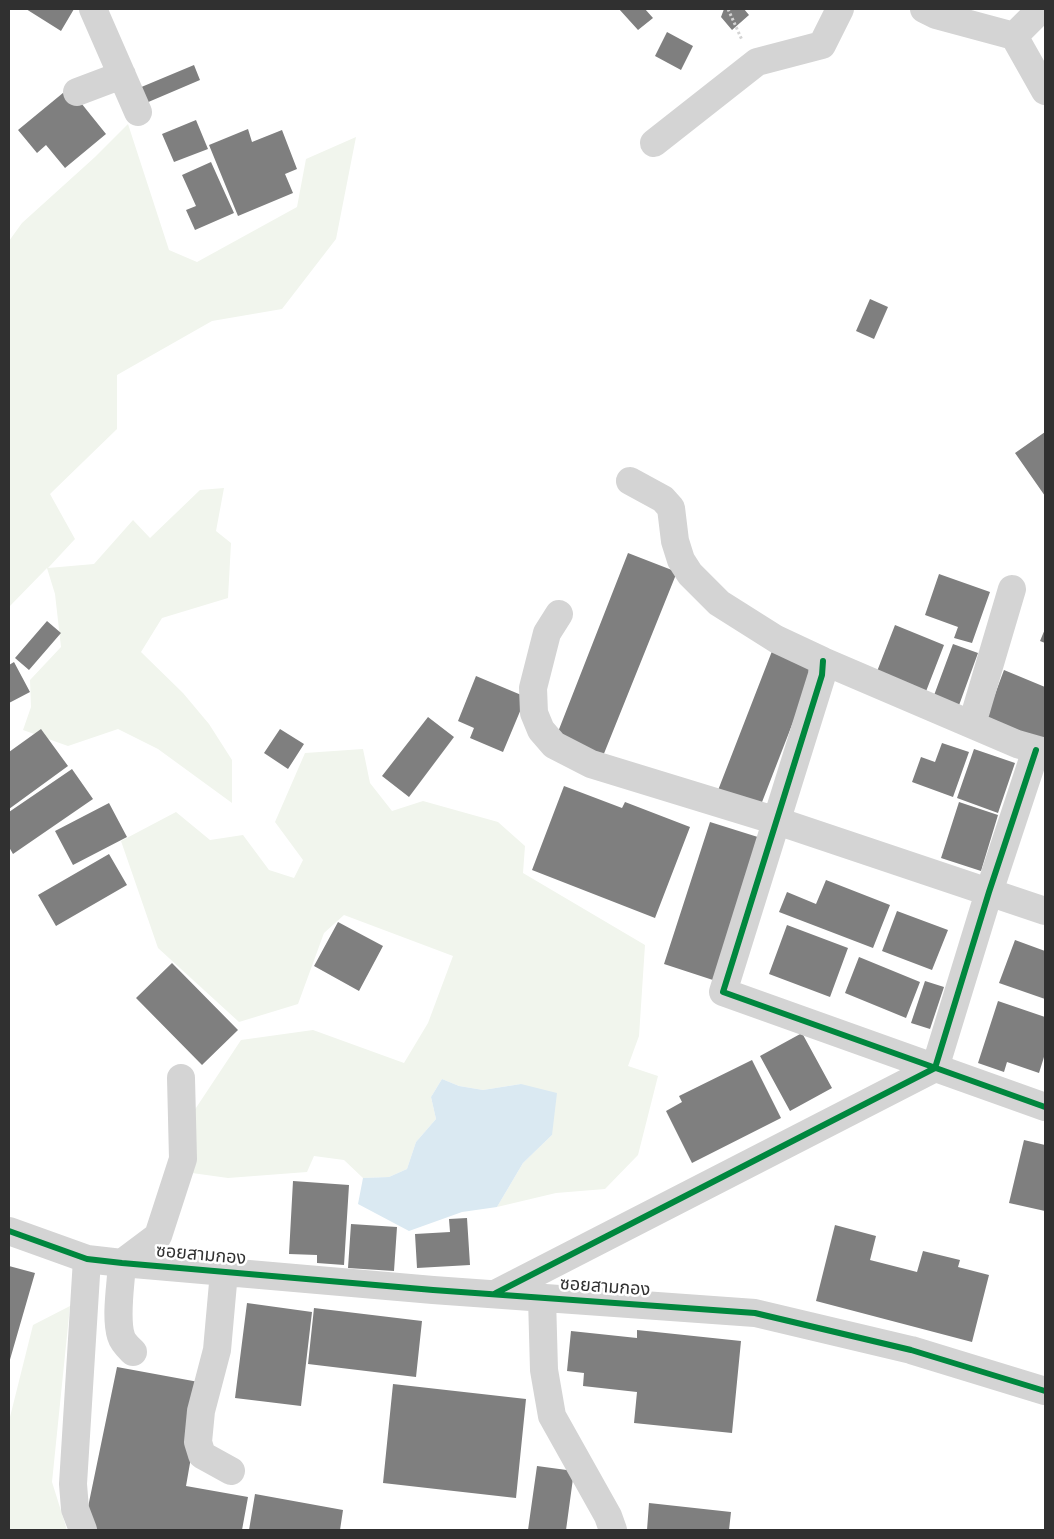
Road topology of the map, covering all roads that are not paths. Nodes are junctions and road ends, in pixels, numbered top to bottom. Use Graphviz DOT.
graph roads {
  1 [pos="93,9"];
  2 [pos="840,9"];
  3 [pos="924,9"];
  4 [pos="1041,9"];
  5 [pos="1014,36"];
  6 [pos="122,74"];
  7 [pos="1045,91"];
  8 [pos="77,92"];
  9 [pos="138,112"];
  10 [pos="654,142"];
  11 [pos="630,481"];
  12 [pos="1012,589"];
  13 [pos="559,614"];
  14 [pos="823,661"];
  15 [pos="972,724"];
  16 [pos="1041,751"];
  17 [pos="777,821"];
  18 [pos="989,892"];
  19 [pos="1045,911"];
  20 [pos="935,1068"];
  21 [pos="180,1078"];
  22 [pos="1045,1107"];
  23 [pos="9,1231"];
  24 [pos="88,1259"];
  25 [pos="122,1263"];
  26 [pos="224,1272"];
  27 [pos="494,1294"];
  28 [pos="542,1298"];
  29 [pos="133,1352"];
  30 [pos="1045,1391"];
  31 [pos="231,1471"];
  32 [pos="83,1530"];
  33 [pos="613,1530"];
  1 -- 6 [label="street"];
  2 -- 10 [label="street"];
  3 -- 5 [label="street"];
  4 -- 5 [label="street"];
  5 -- 7 [label="street"];
  6 -- 8 [label="street"];
  6 -- 9 [label="street"];
  11 -- 14 [label="street"];
  12 -- 15 [label="street"];
  13 -- 17 [label="street"];
  14 -- 15 [label="street"];
  14 -- 17 [label="street"];
  15 -- 16 [label="street"];
  16 -- 18 [label="street"];
  17 -- 18 [label="street"];
  17 -- 20 [label="street"];
  18 -- 19 [label="street"];
  18 -- 20 [label="street"];
  20 -- 22 [label="street"];
  20 -- 27 [label="street"];
  21 -- 25 [label="street"];
  23 -- 24 [label="street, ซอยสามกอง"];
  24 -- 25 [label="street, ซอยสามกอง"];
  24 -- 32 [label="street"];
  25 -- 26 [label="street, ซอยสามกอง"];
  25 -- 29 [label="street"];
  26 -- 27 [label="street, ซอยสามกอง"];
  26 -- 31 [label="street"];
  27 -- 28 [label="street, ซอยสามกอง"];
  28 -- 30 [label="street, ซอยสามกอง"];
  28 -- 33 [label="street"];
}
